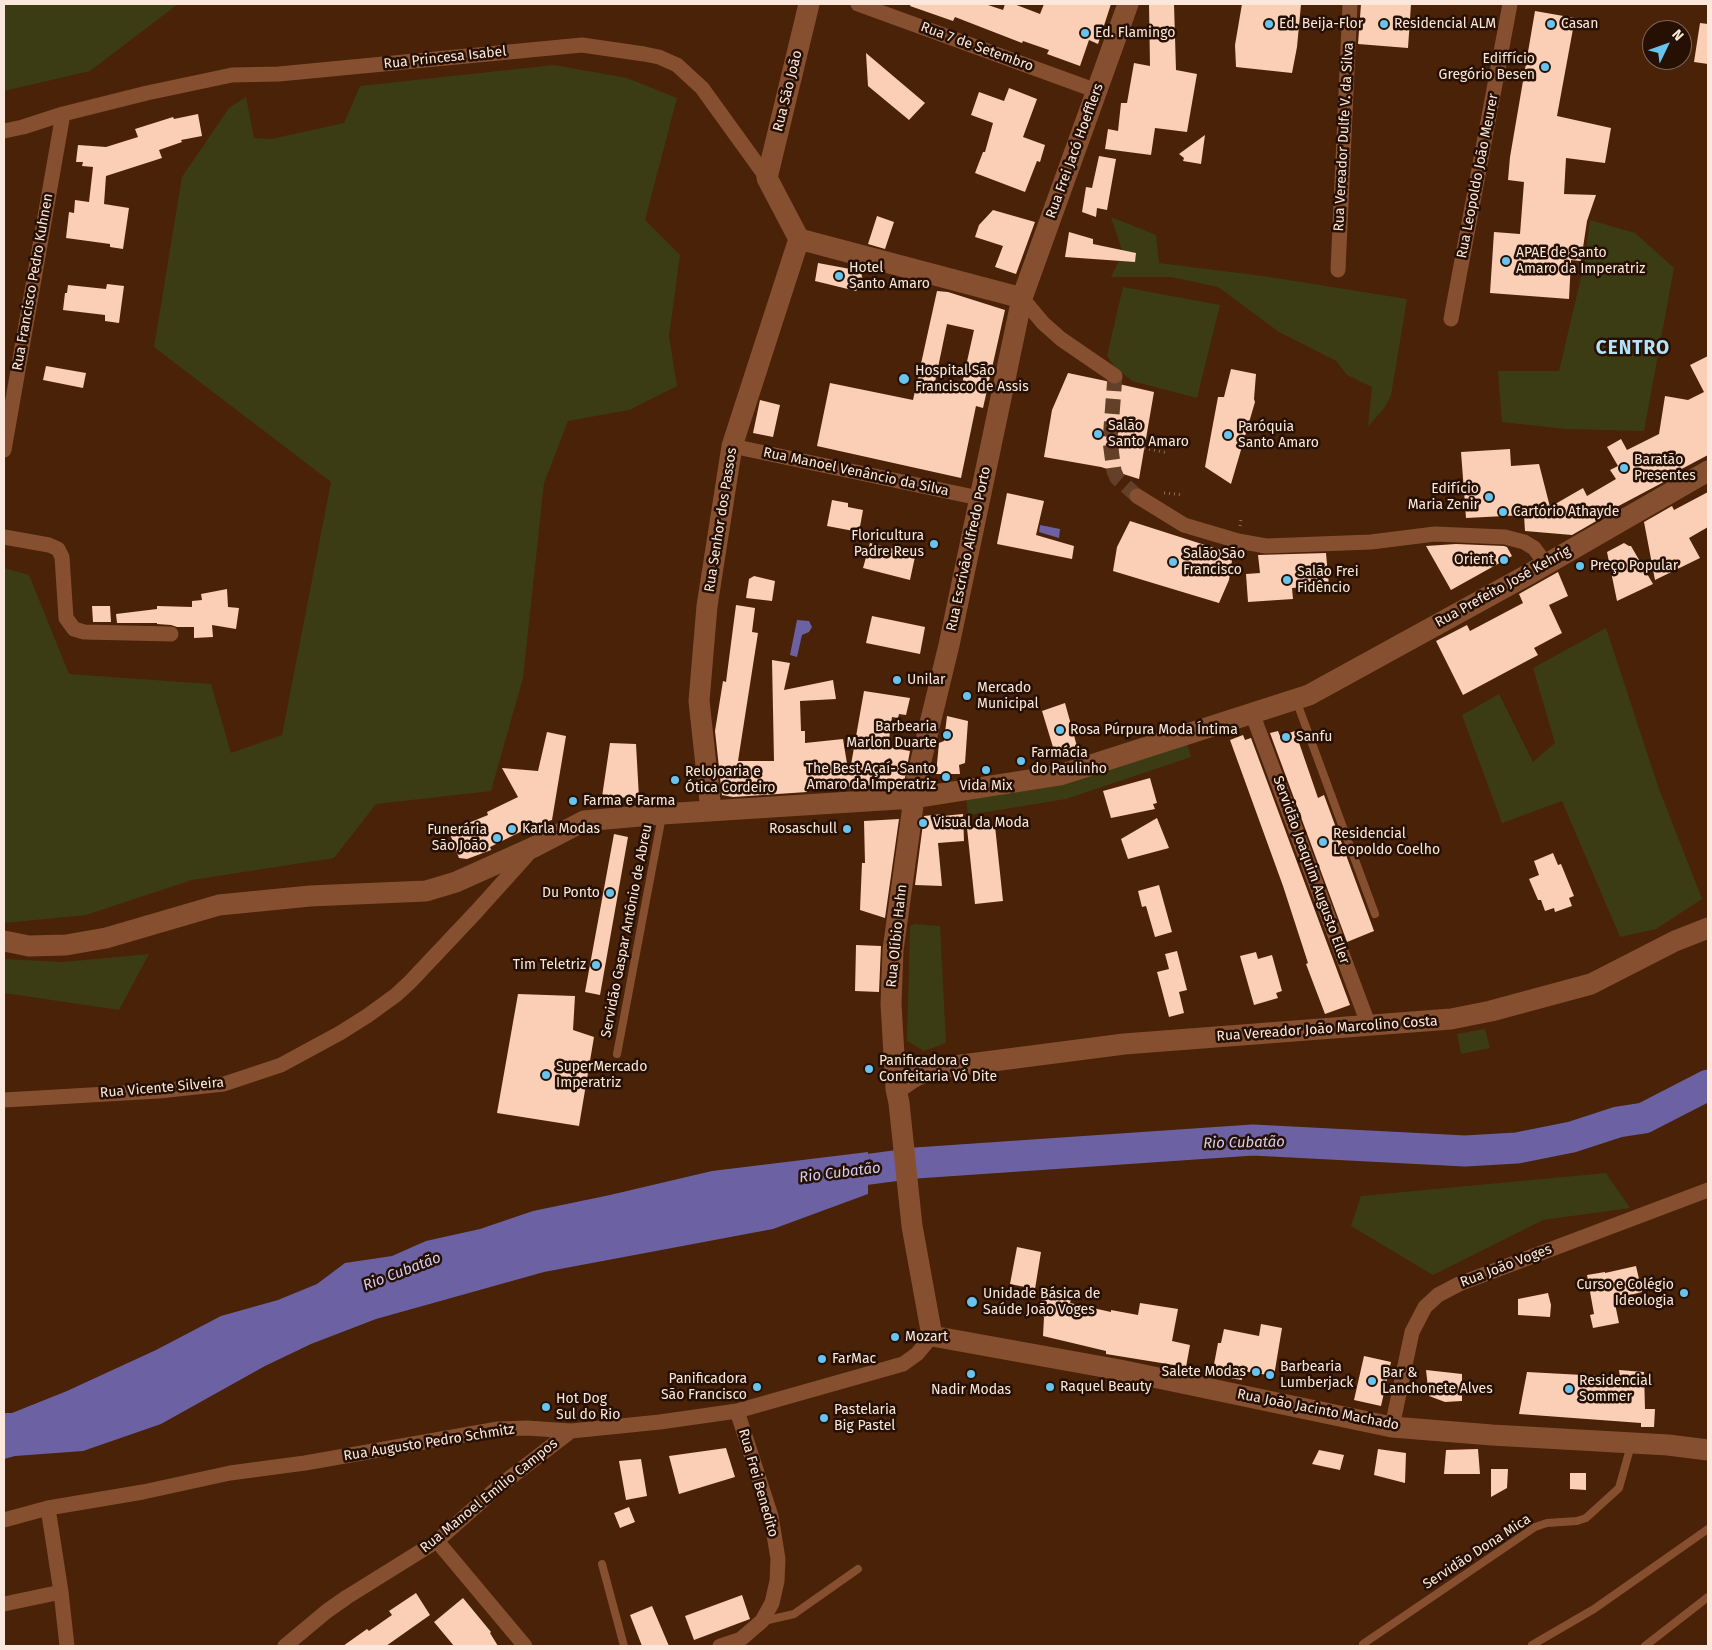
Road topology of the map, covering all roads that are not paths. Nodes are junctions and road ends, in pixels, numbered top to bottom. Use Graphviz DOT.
graph roads {
  1 [pos="809,4"];
  2 [pos="858,4"];
  3 [pos="1128,4"];
  4 [pos="1350,4"];
  5 [pos="1510,4"];
  6 [pos="1097,90"];
  7 [pos="63,114"];
  8 [pos="4,130"];
  9 [pos="767,178"];
  10 [pos="800,239"];
  11 [pos="1338,270"];
  12 [pos="1022,298"];
  13 [pos="1451,319"];
  14 [pos="1115,376"];
  15 [pos="732,446"];
  16 [pos="4,450"];
  17 [pos="1708,471"];
  18 [pos="1137,496"];
  19 [pos="980,498"];
  20 [pos="4,537"];
  21 [pos="1546,564"];
  22 [pos="171,634"];
  23 [pos="1295,698"];
  24 [pos="1252,713"];
  25 [pos="914,798"];
  26 [pos="711,811"];
  27 [pos="662,814"];
  28 [pos="534,847"];
  29 [pos="1376,914"];
  30 [pos="1708,928"];
  31 [pos="4,941"];
  32 [pos="1369,1026"];
  33 [pos="893,1053"];
  34 [pos="617,1054"];
  35 [pos="931,1069"];
  36 [pos="897,1096"];
  37 [pos="4,1100"];
  38 [pos="1708,1190"];
  39 [pos="932,1336"];
  40 [pos="737,1411"];
  41 [pos="1392,1427"];
  42 [pos="571,1430"];
  43 [pos="1632,1443"];
  44 [pos="1708,1450"];
  45 [pos="48,1508"];
  46 [pos="4,1520"];
  47 [pos="1708,1529"];
  48 [pos="437,1541"];
  49 [pos="602,1564"];
  50 [pos="858,1569"];
  51 [pos="61,1592"];
  52 [pos="1708,1597"];
  53 [pos="4,1604"];
  54 [pos="762,1621"];
  55 [pos="1363,1644"];
  56 [pos="1532,1645"];
  57 [pos="66,1646"];
  58 [pos="285,1646"];
  59 [pos="525,1646"];
  60 [pos="624,1646"];
  61 [pos="720,1646"];
  62 [pos="1645,1646"];
  1 -- 9 [label="main road, Rua São João"];
  2 -- 6 [label="street, Rua 7 de Setembro"];
  3 -- 6 [label="main road, Rua Frei Jacó Hoefflers"];
  4 -- 11 [label="street, Rua Vereador Dulfe V. da Silva"];
  5 -- 13 [label="street, Rua Leopoldo João Meurer"];
  6 -- 12 [label="main road, Rua Frei Jacó Hoefflers"];
  7 -- 8 [label="street, Rua Princesa Isabel"];
  7 -- 9 [label="street, Rua Princesa Isabel"];
  7 -- 16 [label="street, Rua Francisco Pedro Kuhnen"];
  9 -- 10 [label="main road, Rua Princesa Isabel"];
  10 -- 12 [label="main road"];
  10 -- 15 [label="main road, Rua Senhor dos Passos"];
  12 -- 14 [label="street"];
  12 -- 19 [label="main road, Rua Escrivão Alfredo Porto"];
  15 -- 19 [label="street, Rua Manoel Venâncio da Silva"];
  15 -- 26 [label="main road, Rua Senhor dos Passos"];
  17 -- 21 [label="main road, Rua Prefeito José Kehrig"];
  18 -- 21 [label="street"];
  19 -- 25 [label="main road, Rua Escrivão Alfredo Porto"];
  20 -- 22 [label="street"];
  21 -- 23 [label="main road, Rua Prefeito José Kehrig"];
  23 -- 24 [label="main road, Rua Prefeito José Kehrig"];
  23 -- 29 [label="lane"];
  24 -- 25 [label="main road, Rua Prefeito José Kehrig"];
  24 -- 32 [label="street, Servidão Joaquim Augusto Eller"];
  25 -- 26 [label="main road, Rua Prefeito José Kehrig"];
  25 -- 33 [label="main road, Rua Olíbio Hahn"];
  26 -- 27 [label="main road, Rua Prefeito José Kehrig"];
  27 -- 28 [label="main road, Rua Prefeito José Kehrig"];
  27 -- 34 [label="lane, Servidão Gaspar Antônio de Abreu"];
  28 -- 31 [label="main road, Rua Prefeito José Kehrig"];
  28 -- 37 [label="street, Rua Vicente Silveira"];
  30 -- 32 [label="main road, Rua Vereador João Marcolino Costa"];
  32 -- 35 [label="main road, Rua Vereador João Marcolino Costa"];
  33 -- 35 [label="main road, Rua Vereador João Marcolino Costa"];
  33 -- 36 [label="main road, Rua Olíbio Hahn"];
  35 -- 36 [label="main road, Rua Vereador João Marcolino Costa"];
  36 -- 39 [label="main road, Rua Olíbio Hahn"];
  38 -- 41 [label="street, Rua João Voges"];
  39 -- 40 [label="street, Rua Augusto Pedro Schmitz"];
  39 -- 41 [label="main road, Rua João Jacinto Machado"];
  40 -- 42 [label="street, Rua Augusto Pedro Schmitz"];
  40 -- 54 [label="street, Rua Frei Benedito"];
  41 -- 43 [label="main road, Rua João Jacinto Machado"];
  42 -- 45 [label="street, Rua Augusto Pedro Schmitz"];
  42 -- 48 [label="street, Rua Manoel Emílio Campos"];
  43 -- 44 [label="main road, Rua João Jacinto Machado"];
  43 -- 55 [label="lane, Servidão Dona Mica"];
  45 -- 46 [label="street, Rua Augusto Pedro Schmitz"];
  45 -- 51 [label="street"];
  47 -- 56 [label="lane"];
  48 -- 58 [label="street, Rua Manoel Emílio Campos"];
  48 -- 59 [label="street"];
  49 -- 60 [label="lane"];
  50 -- 54 [label="lane"];
  51 -- 53 [label="street"];
  51 -- 57 [label="street"];
  52 -- 62 [label="lane"];
  54 -- 61 [label="street, Rua Frei Benedito"];
}
